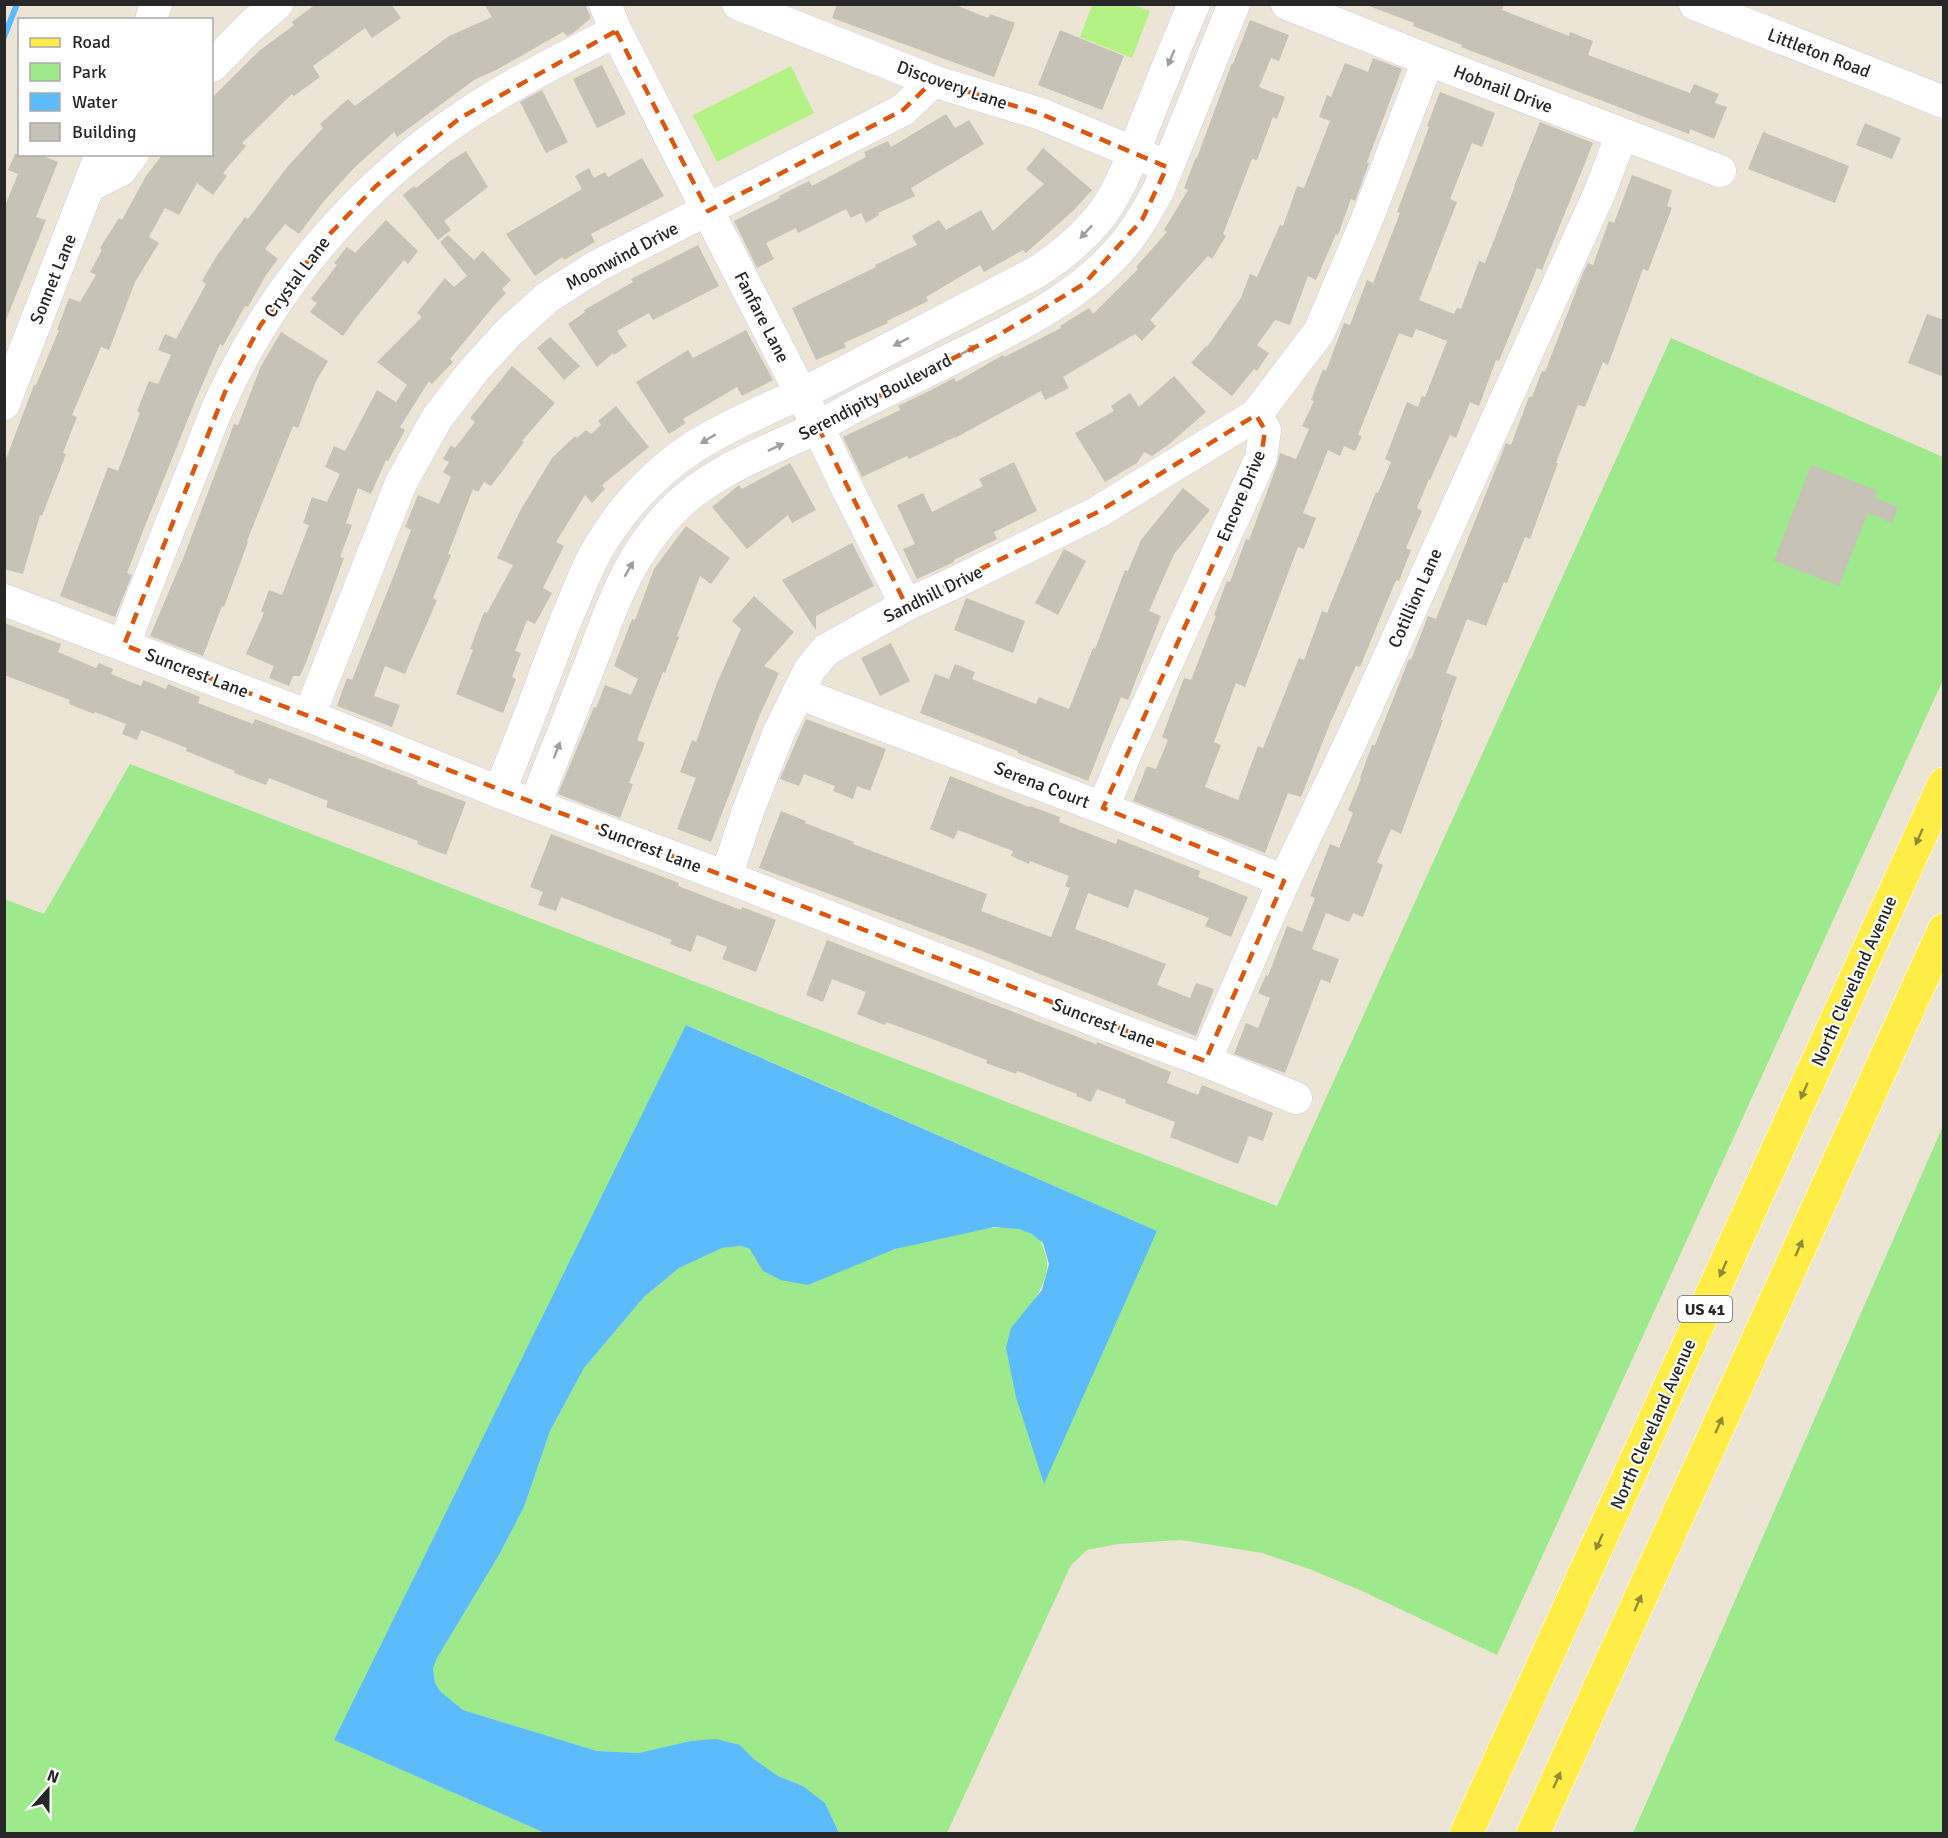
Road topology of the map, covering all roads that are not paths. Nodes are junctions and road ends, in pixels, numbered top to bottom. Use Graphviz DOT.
graph roads {
  1 [pos="277,4"];
  2 [pos="738,4"];
  3 [pos="1194,4"];
  4 [pos="1234,4"];
  5 [pos="1287,4"];
  6 [pos="1695,4"];
  7 [pos="610,18"];
  8 [pos="1428,60"];
  9 [pos="213,65"];
  10 [pos="933,81"];
  11 [pos="1944,102"];
  12 [pos="1622,134"];
  13 [pos="1134,152"];
  14 [pos="100,156"];
  15 [pos="132,156"];
  16 [pos="1167,167"];
  17 [pos="1720,171"];
  18 [pos="91,185"];
  19 [pos="708,211"];
  20 [pos="801,394"];
  21 [pos="4,404"];
  22 [pos="1256,415"];
  23 [pos="818,427"];
  24 [pos="4,600"];
  25 [pos="906,605"];
  26 [pos="124,645"];
  27 [pos="798,693"];
  28 [pos="309,716"];
  29 [pos="1944,784"];
  30 [pos="499,792"];
  31 [pos="536,804"];
  32 [pos="1103,808"];
  33 [pos="726,877"];
  34 [pos="1284,881"];
  35 [pos="1944,930"];
  36 [pos="1205,1060"];
  37 [pos="1296,1098"];
  38 [pos="1466,1833"];
  39 [pos="1533,1833"];
  1 -- 9 [label="street"];
  2 -- 10 [label="street, Discovery Lane"];
  3 -- 13 [label="street, Serendipity Boulevard, one-way"];
  4 -- 16 [label="street, Serendipity Boulevard"];
  5 -- 8 [label="street, Hobnail Drive"];
  6 -- 11 [label="street, Littleton Road"];
  7 -- 19 [label="street, Fanfare Lane"];
  7 -- 26 [label="street, Crystal Lane"];
  8 -- 12 [label="street, Hobnail Drive"];
  8 -- 22 [label="street"];
  10 -- 13 [label="street, Discovery Lane"];
  10 -- 19 [label="street, Moonwind Drive"];
  12 -- 17 [label="street, Hobnail Drive"];
  12 -- 34 [label="street, Cotillion Lane"];
  13 -- 16 [label="street, Discovery Lane"];
  13 -- 20 [label="street, Serendipity Boulevard, one-way"];
  14 -- 18 [label="street, Sonnet Lane"];
  15 -- 18 [label="street"];
  23 -- 16 [label="street, Serendipity Boulevard, one-way"];
  18 -- 21 [label="street, Sonnet Lane"];
  19 -- 20 [label="street, Fanfare Lane"];
  19 -- 28 [label="street, Moonwind Drive"];
  20 -- 23 [label="street, Fanfare Lane"];
  20 -- 30 [label="street, Serendipity Boulevard, one-way"];
  22 -- 25 [label="street, Sandhill Drive"];
  22 -- 32 [label="street, Encore Drive"];
  23 -- 25 [label="street, Fanfare Lane"];
  31 -- 23 [label="street, Serendipity Boulevard, one-way"];
  24 -- 26 [label="street, Suncrest Lane"];
  25 -- 27 [label="street, Sandhill Drive"];
  26 -- 28 [label="street, Suncrest Lane"];
  27 -- 32 [label="street, Serena Court"];
  27 -- 33 [label="street, Sandhill Drive"];
  28 -- 30 [label="street, Suncrest Lane"];
  29 -- 38 [label="main road, North Cleveland Avenue / US 41, one-way"];
  30 -- 31 [label="street, Suncrest Lane"];
  31 -- 33 [label="street, Suncrest Lane"];
  32 -- 34 [label="street, Serena Court"];
  33 -- 36 [label="street, Suncrest Lane"];
  34 -- 36 [label="street, Cotillion Lane"];
  39 -- 35 [label="main road, one-way"];
  36 -- 37 [label="street, Suncrest Lane"];
}
